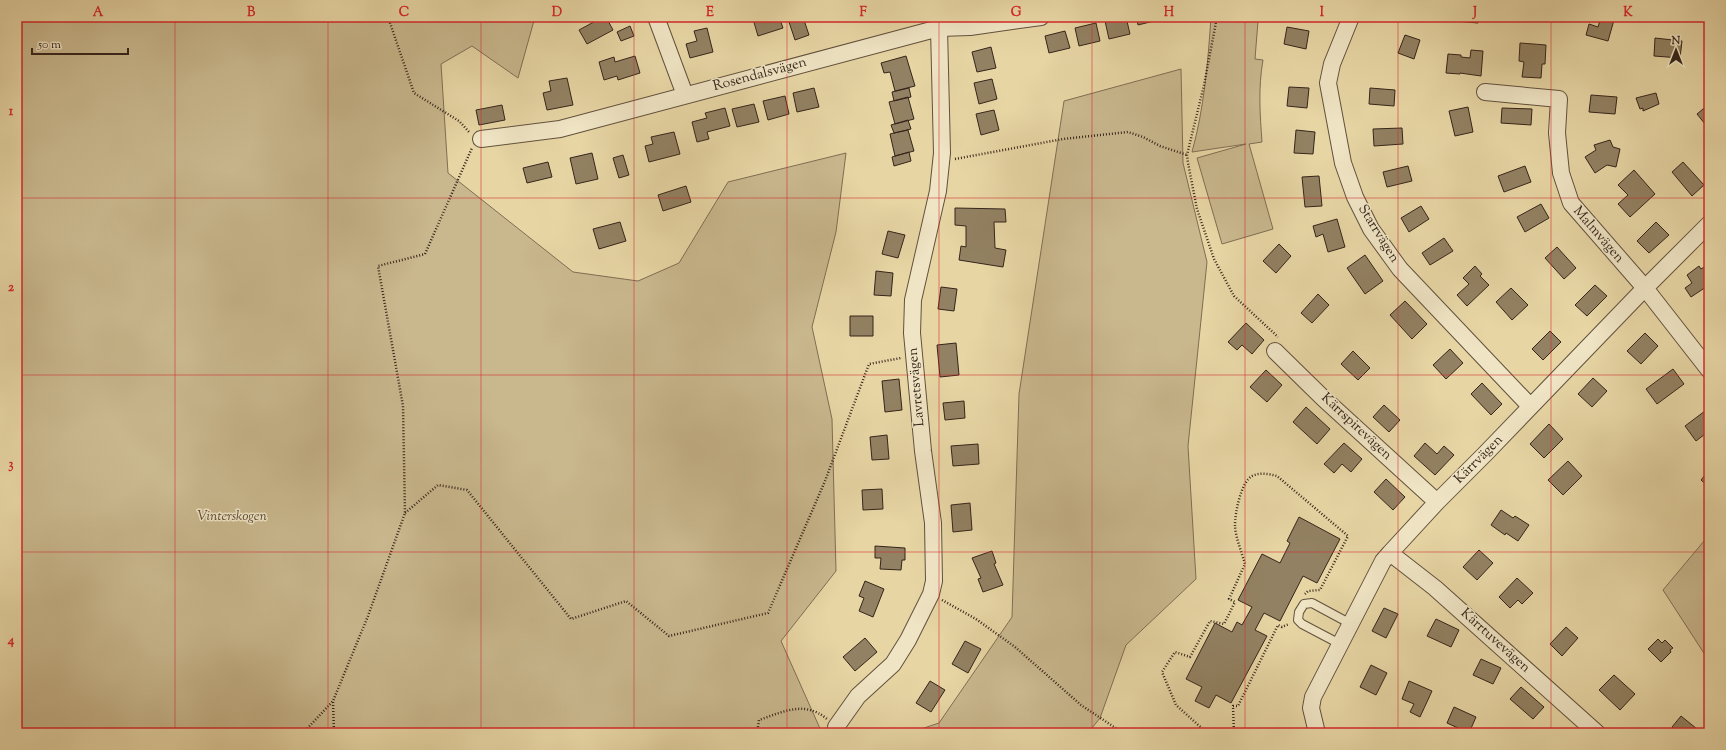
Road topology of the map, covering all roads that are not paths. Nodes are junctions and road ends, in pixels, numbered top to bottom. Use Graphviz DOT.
graph roads {
  1 [pos="656,17"];
  2 [pos="1041,17"];
  3 [pos="1351,17"];
  4 [pos="940,23"];
  5 [pos="1485,92"];
  6 [pos="685,95"];
  7 [pos="478,139"];
  8 [pos="1709,224"];
  9 [pos="1644,288"];
  10 [pos="1275,351"];
  11 [pos="1709,370"];
  12 [pos="1530,406"];
  13 [pos="1437,502"];
  14 [pos="1390,553"];
  15 [pos="1351,624"];
  16 [pos="1340,644"];
  17 [pos="836,727"];
  18 [pos="1317,733"];
  19 [pos="1596,733"];
  1 -- 6 [label="street"];
  2 -- 4 [label="street, Rosendalsvägen"];
  3 -- 12 [label="street, Starrvägen"];
  4 -- 6 [label="street, Rosendalsvägen"];
  4 -- 17 [label="street, Lavretsvägen"];
  5 -- 9 [label="street, Malmvägen"];
  6 -- 7 [label="street, Rosendalsvägen"];
  8 -- 9 [label="street, Kärrvägen"];
  9 -- 11 [label="street, Malmvägen"];
  9 -- 12 [label="street, Kärrvägen"];
  10 -- 13 [label="street, Kärrspirevägen"];
  12 -- 13 [label="street, Kärrvägen"];
  13 -- 14 [label="street, Kärrvägen"];
  14 -- 15 [label="street, Kärrvägen"];
  14 -- 19 [label="street, Kärrtuvevägen"];
  15 -- 16 [label="street, Kärrvägen"];
  15 -- 16 [label="lane"];
  16 -- 18 [label="street, Kärrvägen"];
}
